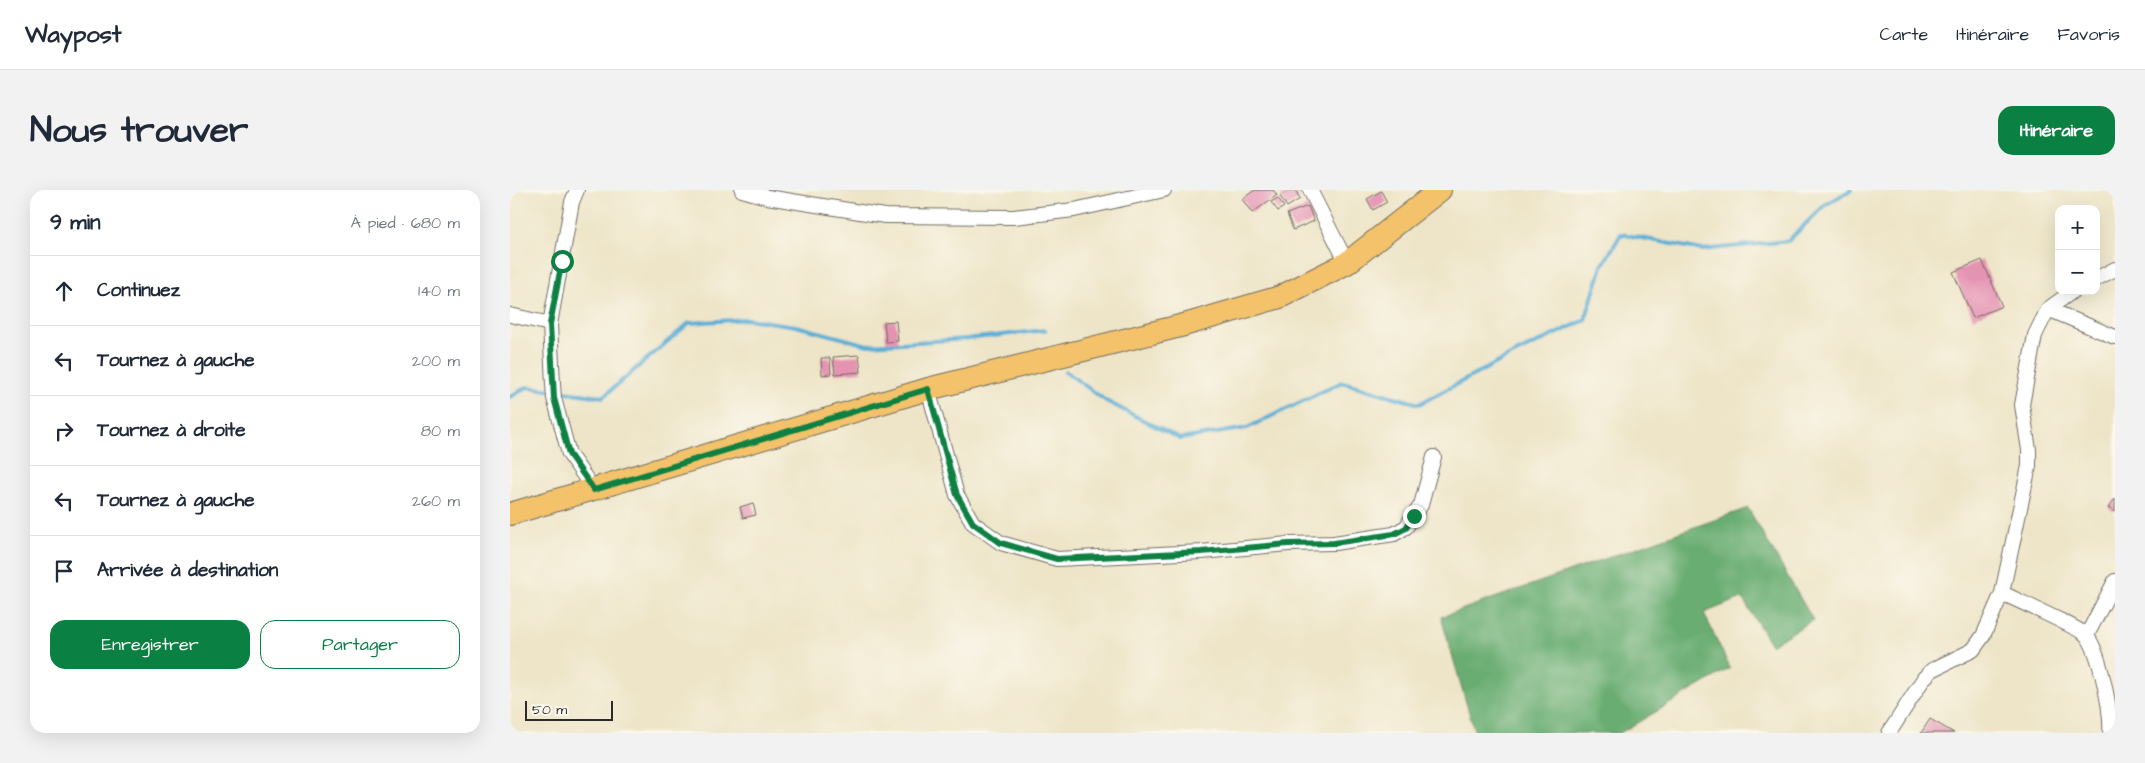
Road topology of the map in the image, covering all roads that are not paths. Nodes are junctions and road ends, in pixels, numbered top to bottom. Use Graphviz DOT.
graph roads {
  1 [pos="577,190"];
  2 [pos="742,190"];
  3 [pos="1164,190"];
  4 [pos="1310,190"];
  5 [pos="1440,190"];
  6 [pos="1346,263"];
  7 [pos="2115,269"];
  8 [pos="2100,277"];
  9 [pos="2067,295"];
  10 [pos="2048,309"];
  11 [pos="510,315"];
  12 [pos="550,324"];
  13 [pos="2115,337"];
  14 [pos="928,389"];
  15 [pos="1434,457"];
  16 [pos="594,490"];
  17 [pos="510,514"];
  18 [pos="2115,581"];
  19 [pos="2002,593"];
  20 [pos="2087,635"];
  21 [pos="2111,703"];
  22 [pos="1889,733"];
  23 [pos="2110,733"];
  1 -- 12 [label="street"];
  2 -- 3 [label="street"];
  4 -- 6 [label="street"];
  5 -- 6 [label="main road"];
  6 -- 14 [label="main road"];
  7 -- 8 [label="street"];
  9 -- 10 [label="street"];
  10 -- 13 [label="street"];
  10 -- 19 [label="street"];
  11 -- 12 [label="street"];
  12 -- 16 [label="street"];
  14 -- 15 [label="street"];
  14 -- 16 [label="main road"];
  16 -- 17 [label="main road"];
  18 -- 20 [label="street"];
  19 -- 20 [label="street"];
  19 -- 22 [label="street"];
  20 -- 21 [label="street"];
  21 -- 23 [label="street"];
}
